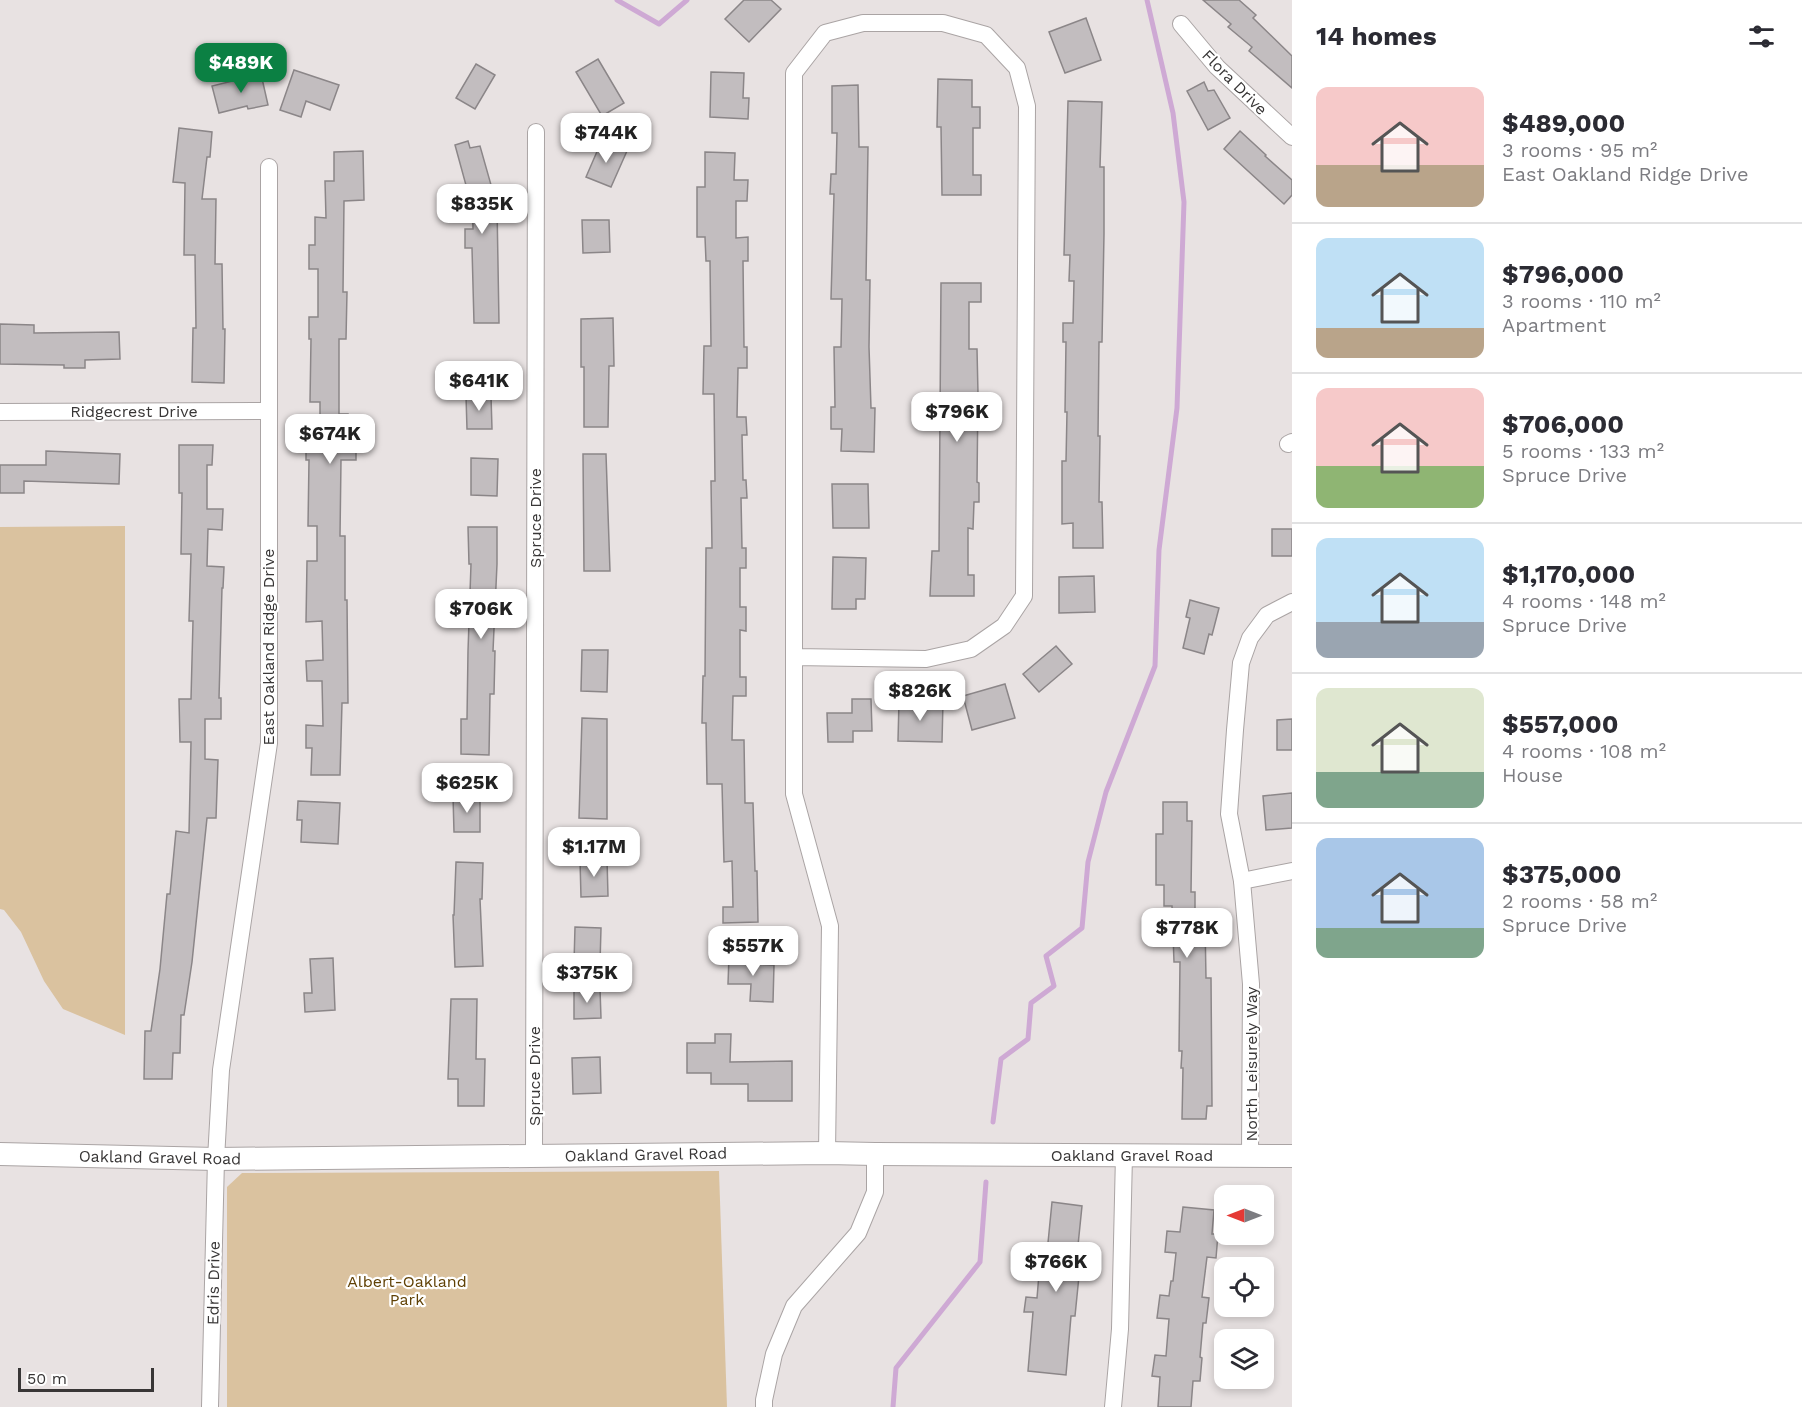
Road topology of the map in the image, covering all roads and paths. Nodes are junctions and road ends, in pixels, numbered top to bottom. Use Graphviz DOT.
graph roads {
  1 [pos="1181,24"];
  2 [pos="536,132"];
  3 [pos="1292,137"];
  4 [pos="269,167"];
  5 [pos="269,411"];
  6 [pos="0,412"];
  7 [pos="1292,602"];
  8 [pos="794,657"];
  9 [pos="1292,871"];
  10 [pos="1242,881"];
  11 [pos="827,1153"];
  12 [pos="0,1154"];
  13 [pos="875,1154"];
  14 [pos="534,1155"];
  15 [pos="1124,1155"];
  16 [pos="1250,1155"];
  17 [pos="1292,1156"];
  18 [pos="216,1159"];
  19 [pos="210,1407"];
  20 [pos="764,1407"];
  21 [pos="1113,1407"];
  1 -- 3 [label="street, Flora Drive"];
  2 -- 14 [label="street, Spruce Drive"];
  4 -- 5 [label="street, East Oakland Ridge Drive"];
  5 -- 6 [label="street, Ridgecrest Drive"];
  5 -- 18 [label="street, East Oakland Ridge Drive"];
  7 -- 10 [label="street, North Leisurely Way"];
  8 -- 8 [label="street"];
  8 -- 11 [label="street"];
  9 -- 10 [label="street"];
  10 -- 16 [label="street, North Leisurely Way"];
  11 -- 13 [label="street, Oakland Gravel Road"];
  11 -- 14 [label="street, Oakland Gravel Road"];
  12 -- 18 [label="street, Oakland Gravel Road"];
  13 -- 15 [label="street, Oakland Gravel Road"];
  13 -- 20 [label="street"];
  14 -- 18 [label="street, Oakland Gravel Road"];
  15 -- 16 [label="street, Oakland Gravel Road"];
  15 -- 21 [label="street"];
  16 -- 17 [label="street, Oakland Gravel Road"];
  18 -- 19 [label="street, Edris Drive"];
}
